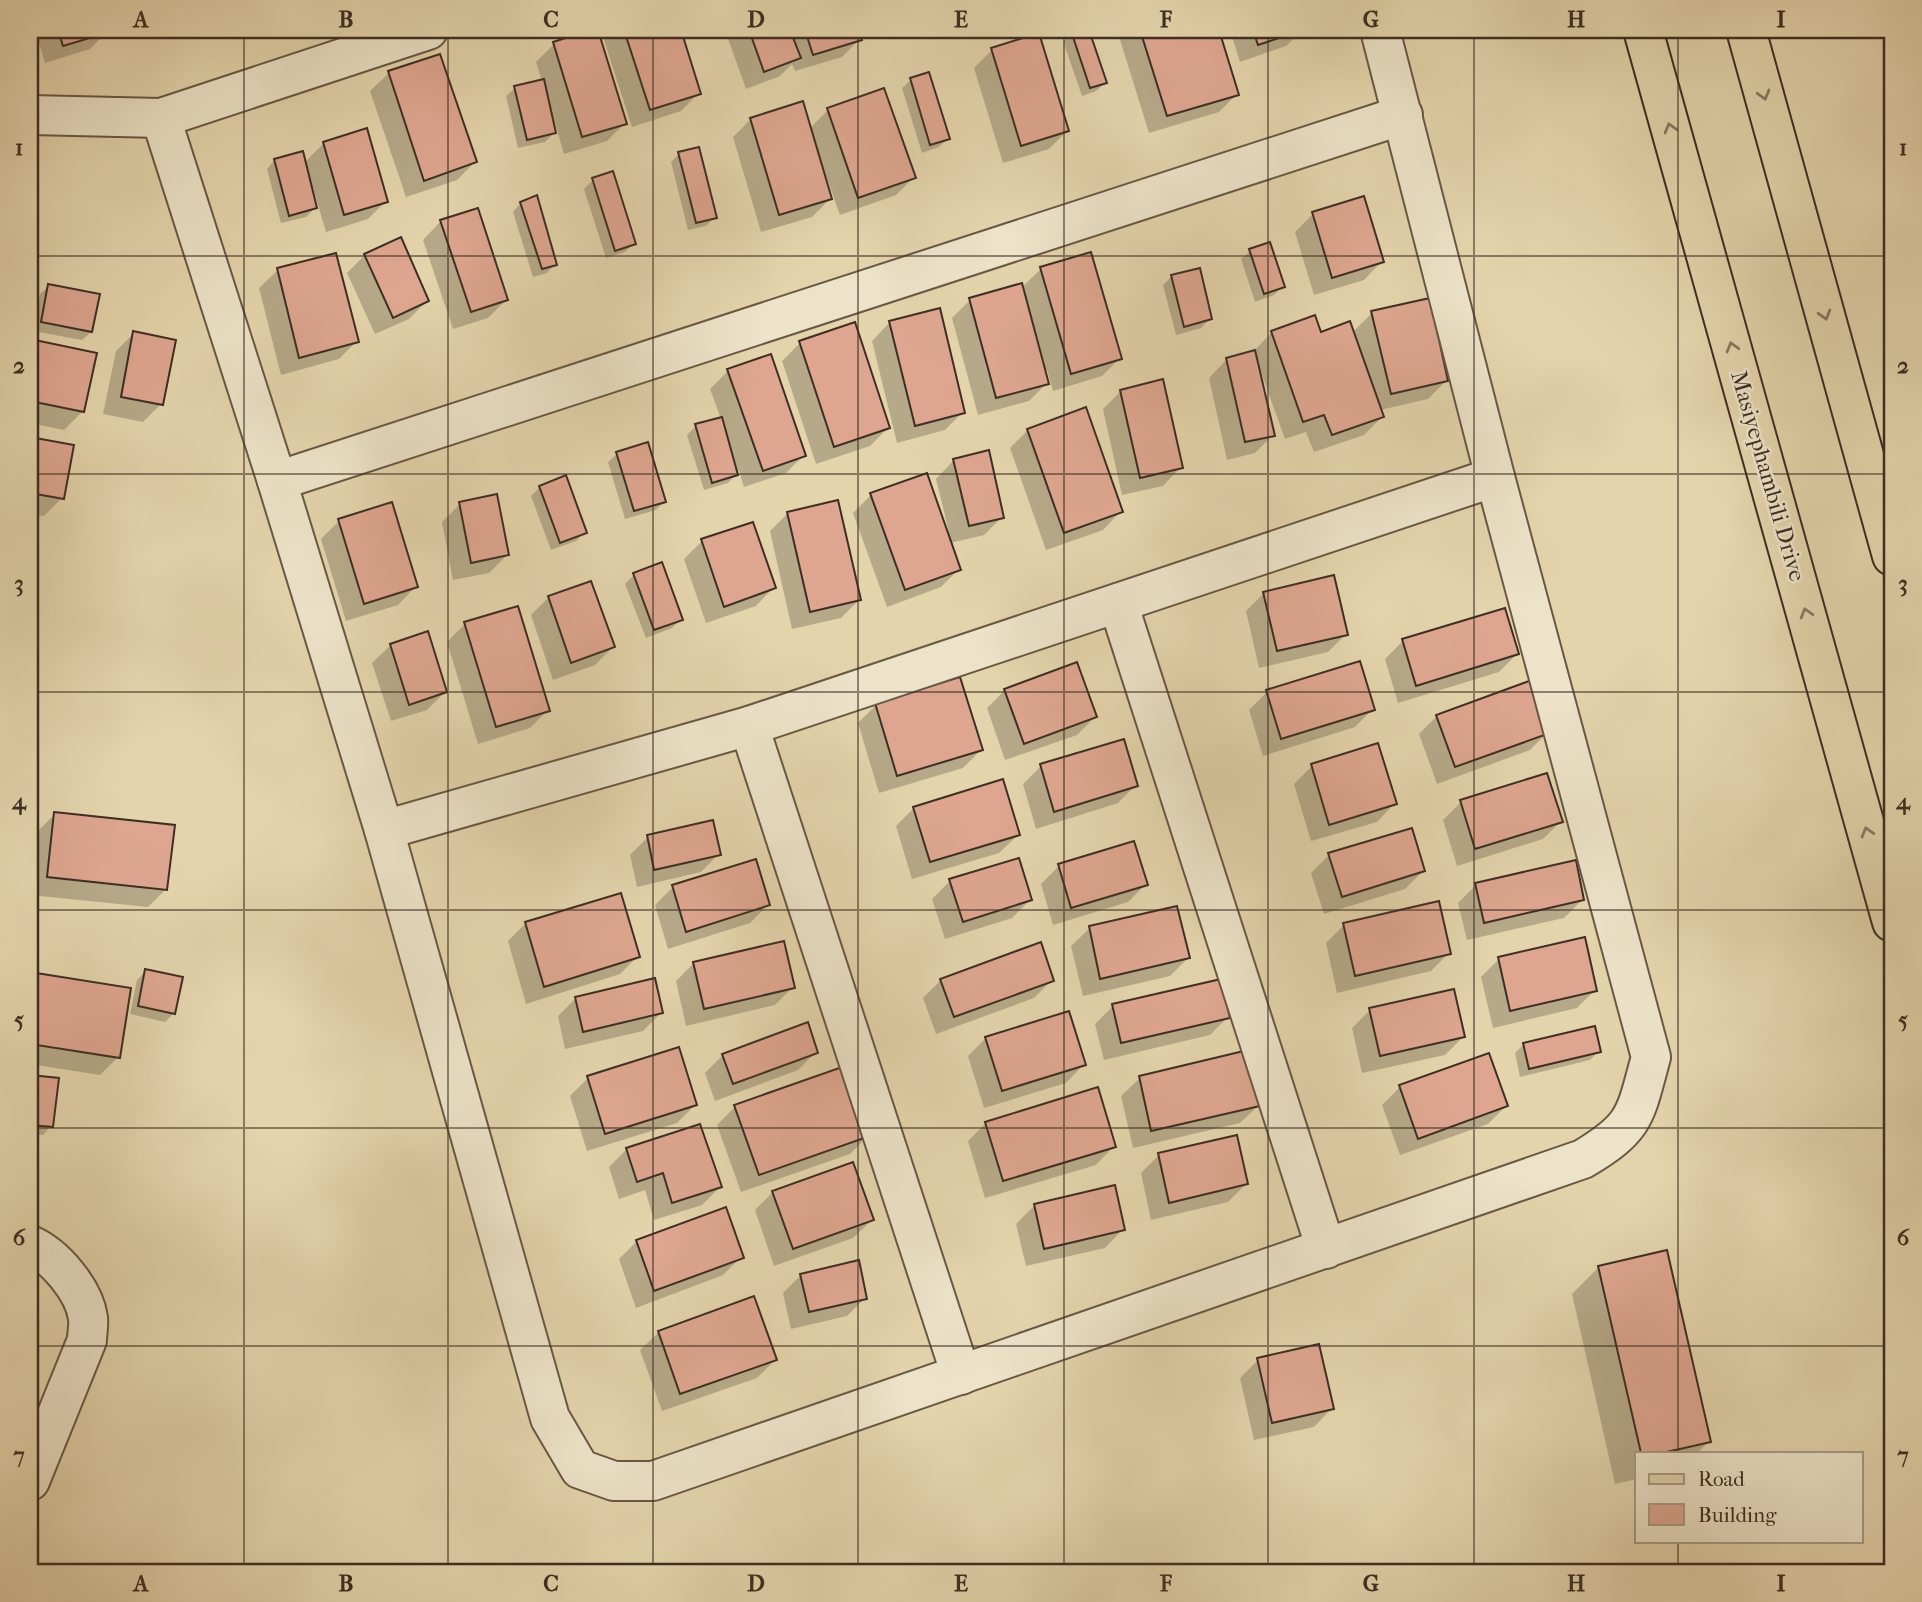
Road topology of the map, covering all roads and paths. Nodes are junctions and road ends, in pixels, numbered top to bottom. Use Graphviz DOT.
graph roads {
  1 [pos="428,30"];
  2 [pos="1380,30"];
  3 [pos="1643,30"];
  4 [pos="1746,30"];
  5 [pos="1403,114"];
  6 [pos="30,115"];
  7 [pos="161,118"];
  8 [pos="1495,477"];
  9 [pos="277,481"];
  10 [pos="1892,556"];
  11 [pos="1118,603"];
  12 [pos="749,726"];
  13 [pos="384,830"];
  14 [pos="1892,922"];
  15 [pos="30,1245"];
  16 [pos="1326,1249"];
  17 [pos="961,1375"];
  18 [pos="30,1480"];
  1 -- 7 [label="street"];
  2 -- 5 [label="street"];
  14 -- 3 [label="main road, Masiyephambili Drive, one-way"];
  4 -- 10 [label="main road, one-way"];
  5 -- 8 [label="street"];
  5 -- 9 [label="street"];
  6 -- 7 [label="street"];
  7 -- 9 [label="street"];
  8 -- 11 [label="street"];
  8 -- 16 [label="street"];
  9 -- 13 [label="street"];
  11 -- 12 [label="street"];
  11 -- 16 [label="street"];
  12 -- 13 [label="street"];
  12 -- 17 [label="street"];
  13 -- 17 [label="street"];
  15 -- 18 [label="street"];
  16 -- 17 [label="street"];
}
